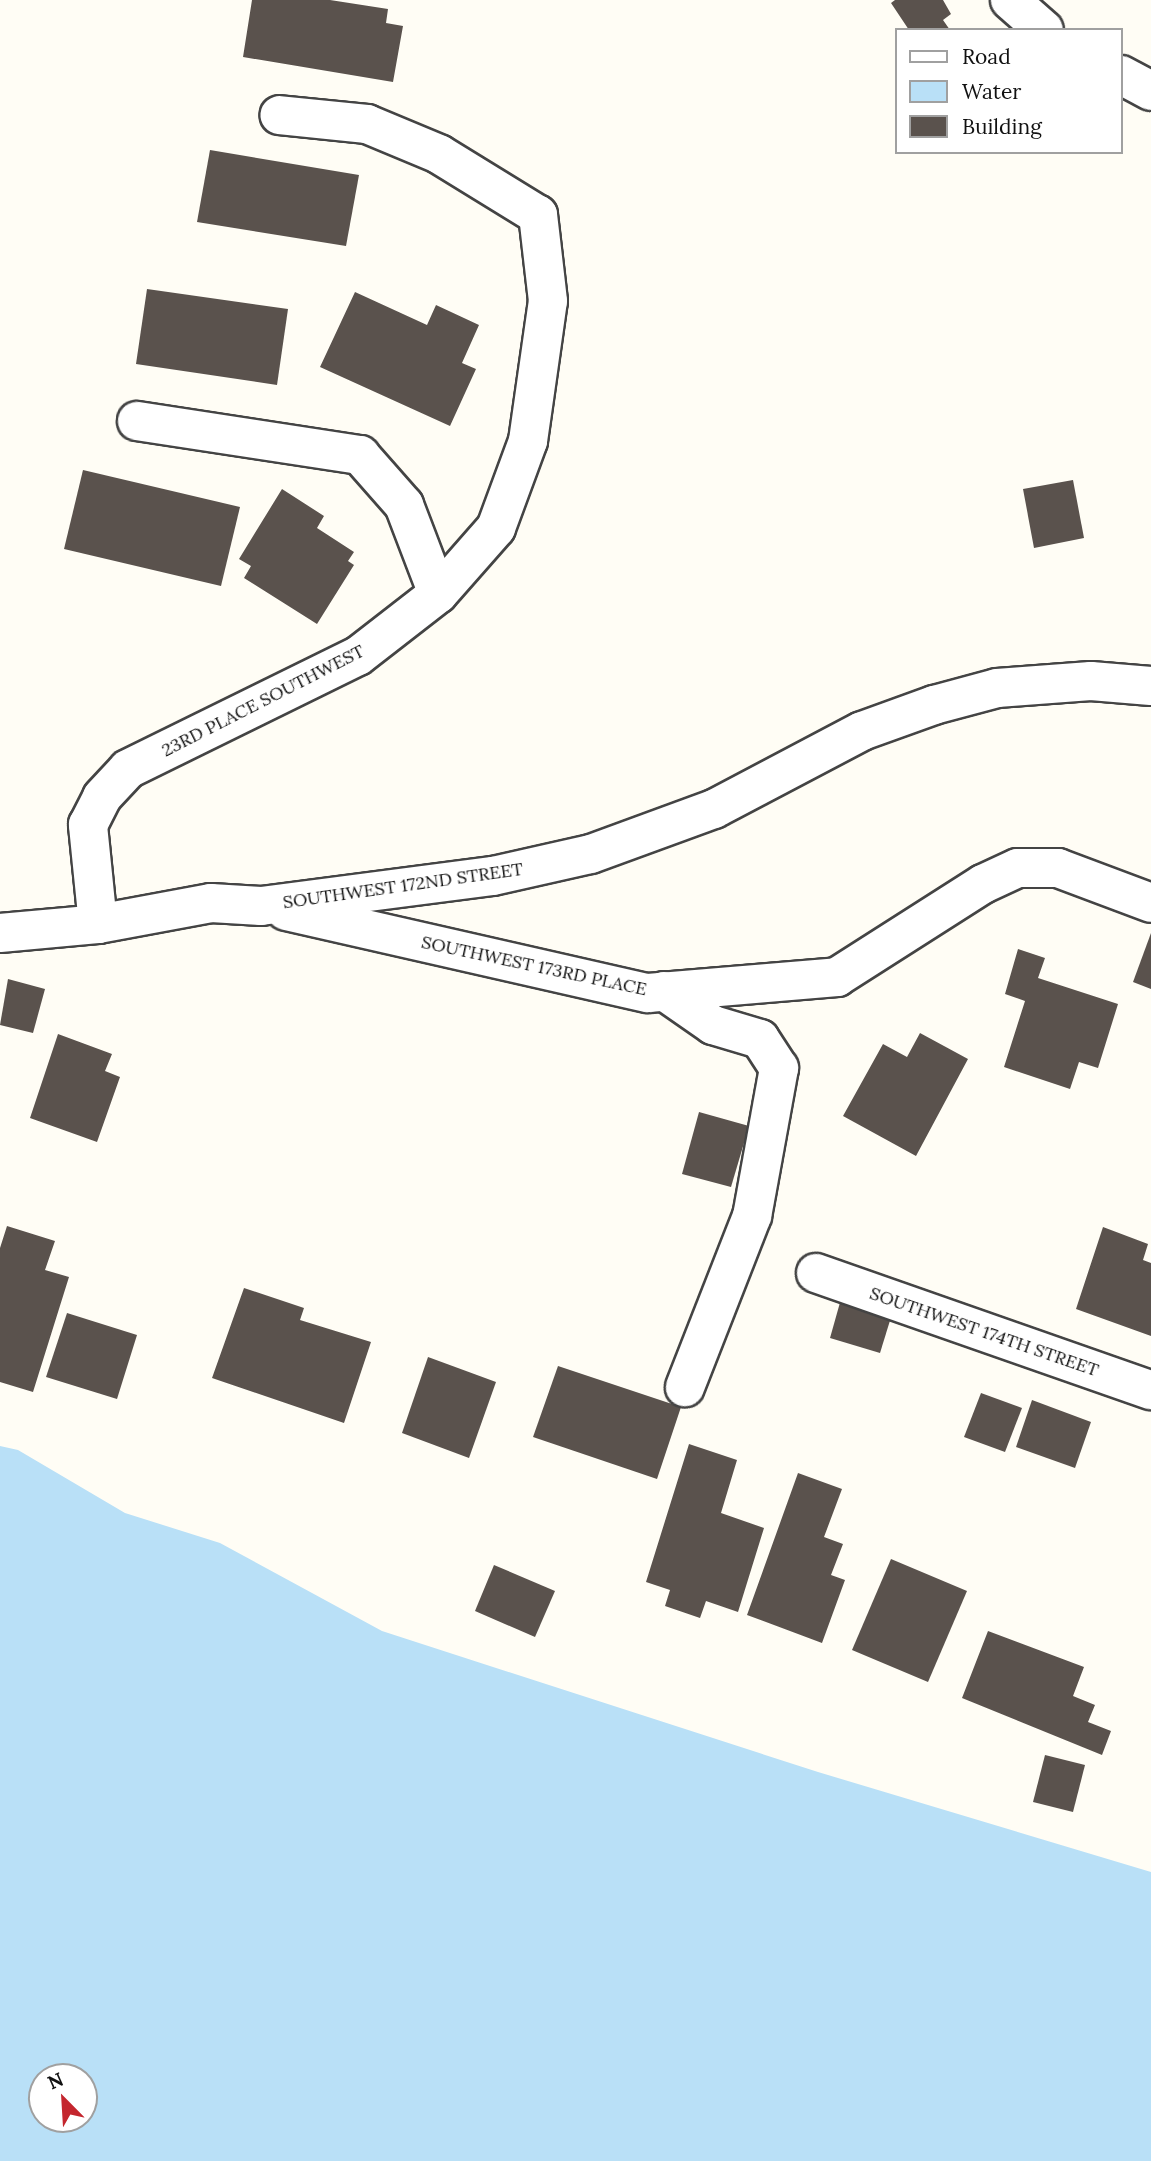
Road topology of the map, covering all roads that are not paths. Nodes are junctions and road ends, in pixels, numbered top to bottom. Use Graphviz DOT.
graph roads {
  1 [pos="1010,0"];
  2 [pos="1042,28"];
  3 [pos="1123,76"];
  4 [pos="1151,91"];
  5 [pos="279,115"];
  6 [pos="137,421"];
  7 [pos="438,594"];
  8 [pos="1151,686"];
  9 [pos="1151,902"];
  10 [pos="261,905"];
  11 [pos="98,924"];
  12 [pos="0,933"];
  13 [pos="664,991"];
  14 [pos="816,1273"];
  15 [pos="685,1387"];
  16 [pos="1151,1390"];
  1 -- 2 [label="street"];
  3 -- 4 [label="street"];
  5 -- 7 [label="street, 23RD PLACE SOUTHWEST"];
  6 -- 7 [label="street"];
  7 -- 11 [label="street, 23RD PLACE SOUTHWEST"];
  8 -- 10 [label="street, SOUTHWEST 172ND STREET"];
  9 -- 13 [label="street, SOUTHWEST 173RD PLACE"];
  10 -- 11 [label="street, SOUTHWEST 172ND STREET"];
  10 -- 13 [label="street, SOUTHWEST 173RD PLACE"];
  11 -- 12 [label="street, SOUTHWEST 172ND STREET"];
  13 -- 15 [label="street"];
  14 -- 16 [label="street, SOUTHWEST 174TH STREET"];
}
